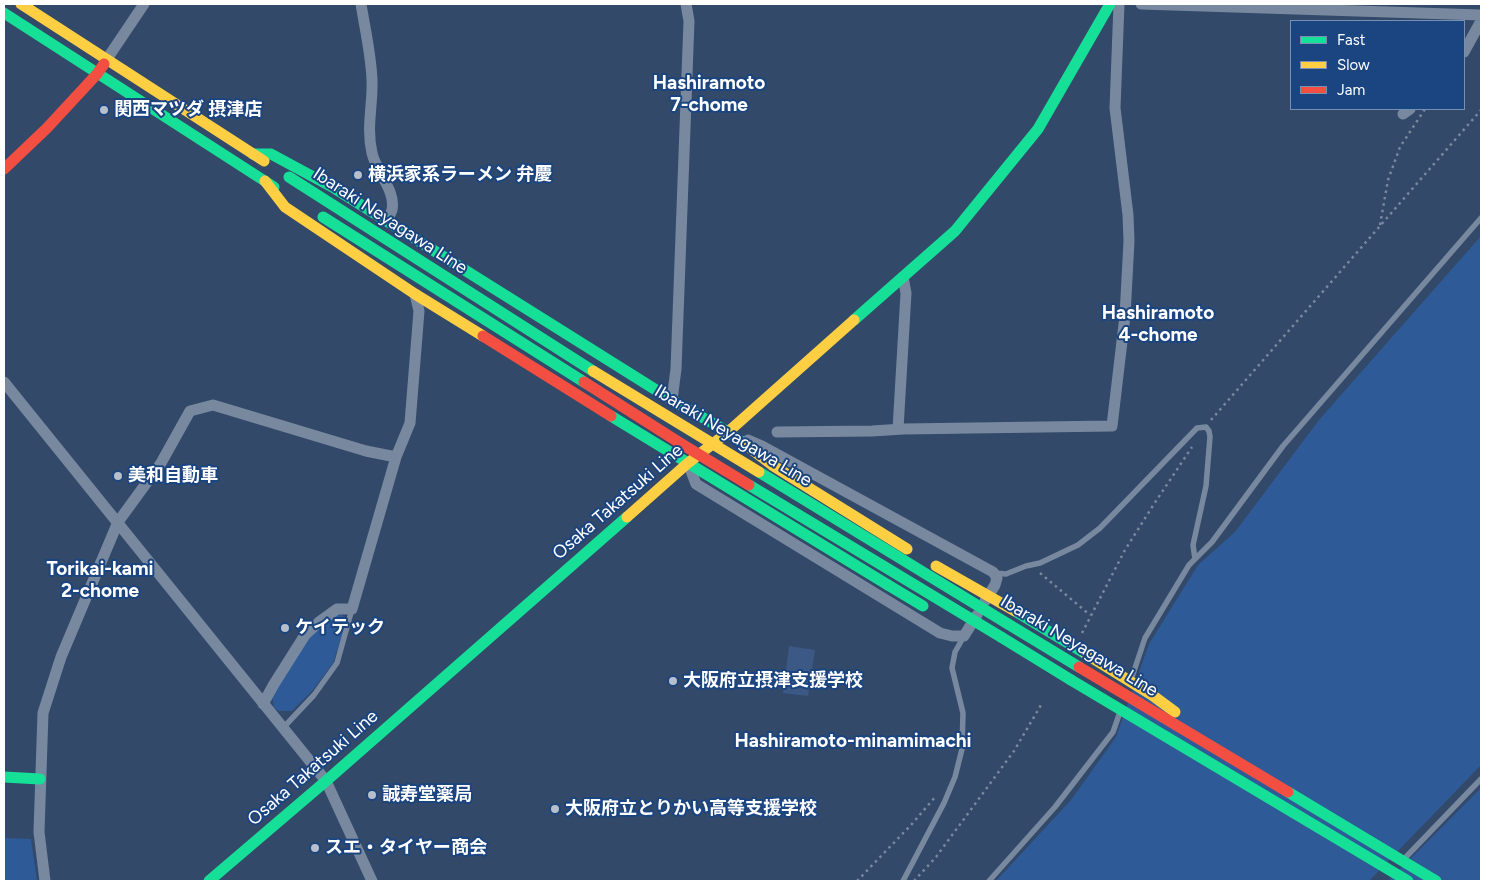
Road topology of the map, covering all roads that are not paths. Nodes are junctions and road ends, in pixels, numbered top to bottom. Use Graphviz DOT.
graph roads {
  1 [pos="21,4"];
  2 [pos="144,4"];
  3 [pos="361,4"];
  4 [pos="686,4"];
  5 [pos="1110,4"];
  6 [pos="1119,4"];
  7 [pos="1142,4"];
  8 [pos="4,13"];
  9 [pos="1481,15"];
  10 [pos="1481,21"];
  11 [pos="1465,50"];
  12 [pos="107,59"];
  13 [pos="97,74"];
  14 [pos="254,154"];
  15 [pos="4,169"];
  16 [pos="265,181"];
  17 [pos="290,197"];
  18 [pos="315,212"];
  19 [pos="1481,218"];
  20 [pos="386,220"];
  21 [pos="903,277"];
  22 [pos="415,294"];
  23 [pos="4,382"];
  24 [pos="672,400"];
  25 [pos="898,429"];
  26 [pos="728,432"];
  27 [pos="777,432"];
  28 [pos="396,457"];
  29 [pos="688,463"];
  30 [pos="118,522"];
  31 [pos="1195,559"];
  32 [pos="993,572"];
  33 [pos="352,609"];
  34 [pos="930,609"];
  35 [pos="954,624"];
  36 [pos="964,636"];
  37 [pos="979,638"];
  38 [pos="263,704"];
  39 [pos="1106,714"];
  40 [pos="283,728"];
  41 [pos="4,777"];
  42 [pos="40,779"];
  43 [pos="1481,779"];
  44 [pos="326,781"];
  45 [pos="1272,782"];
  46 [pos="1263,794"];
  47 [pos="1389,874"];
  48 [pos="45,881"];
  49 [pos="210,881"];
  50 [pos="372,881"];
  51 [pos="903,881"];
  52 [pos="989,881"];
  53 [pos="1408,881"];
  54 [pos="1436,881"];
  1 -- 12 [label="main road, Ibaraki Neyagawa Line"];
  2 -- 12 [label="street"];
  3 -- 20 [label="street"];
  4 -- 24 [label="street"];
  5 -- 21 [label="main road, Osaka Takatsuki Line"];
  6 -- 25 [label="street"];
  7 -- 9 [label="street"];
  8 -- 13 [label="main road, Ibaraki Neyagawa Line"];
  10 -- 11 [label="street"];
  12 -- 13 [label="main road"];
  12 -- 14 [label="main road, Ibaraki Neyagawa Line"];
  13 -- 15 [label="main road"];
  13 -- 16 [label="main road, Ibaraki Neyagawa Line"];
  14 -- 20 [label="main road"];
  14 -- 45 [label="main road, Ibaraki Neyagawa Line, bridge"];
  16 -- 17 [label="main road, Ibaraki Neyagawa Line"];
  16 -- 22 [label="main road"];
  18 -- 46 [label="main road, Ibaraki Neyagawa Line, bridge"];
  19 -- 31 [label="lane"];
  20 -- 24 [label="main road"];
  21 -- 25 [label="street"];
  21 -- 26 [label="main road, Osaka Takatsuki Line"];
  22 -- 28 [label="street"];
  22 -- 29 [label="main road"];
  23 -- 30 [label="street"];
  24 -- 26 [label="main road"];
  25 -- 27 [label="street"];
  26 -- 29 [label="main road, Osaka Takatsuki Line"];
  26 -- 32 [label="street"];
  26 -- 45 [label="main road, bridge"];
  28 -- 30 [label="street"];
  28 -- 33 [label="street"];
  29 -- 34 [label="main road, bridge"];
  29 -- 36 [label="street"];
  29 -- 44 [label="main road, Osaka Takatsuki Line"];
  30 -- 38 [label="street"];
  30 -- 42 [label="street"];
  31 -- 32 [label="lane"];
  31 -- 52 [label="lane"];
  32 -- 36 [label="street"];
  33 -- 38 [label="street"];
  33 -- 40 [label="lane"];
  35 -- 37 [label="main road"];
  36 -- 51 [label="lane"];
  38 -- 40 [label="street"];
  39 -- 46 [label="main road, bridge"];
  40 -- 44 [label="street"];
  41 -- 42 [label="main road"];
  42 -- 48 [label="street"];
  43 -- 47 [label="lane"];
  44 -- 49 [label="main road, Osaka Takatsuki Line"];
  44 -- 50 [label="street"];
  45 -- 54 [label="main road, Ibaraki Neyagawa Line, bridge"];
  46 -- 53 [label="main road, Ibaraki Neyagawa Line, bridge"];
}
